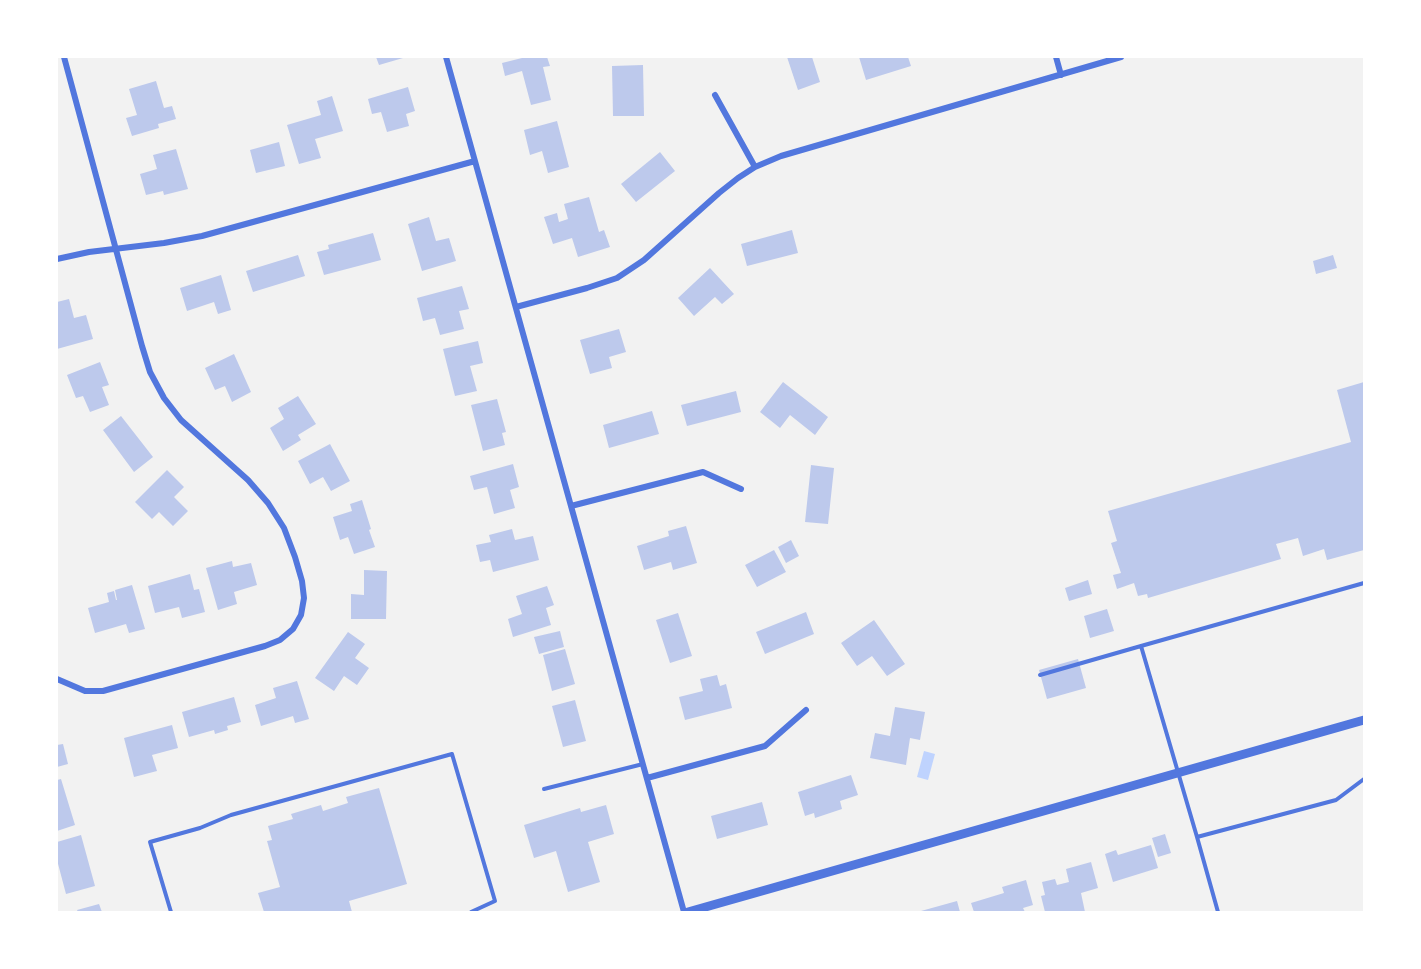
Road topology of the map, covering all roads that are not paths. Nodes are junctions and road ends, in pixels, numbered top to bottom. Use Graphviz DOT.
graph roads {
  1 [pos="64,57"];
  2 [pos="446,57"];
  3 [pos="1056,57"];
  4 [pos="1121,57"];
  5 [pos="1061,75"];
  6 [pos="715,95"];
  7 [pos="475,161"];
  8 [pos="755,167"];
  9 [pos="116,249"];
  10 [pos="57,259"];
  11 [pos="516,307"];
  12 [pos="741,489"];
  13 [pos="571,506"];
  14 [pos="1364,583"];
  15 [pos="1141,646"];
  16 [pos="1040,675"];
  17 [pos="57,679"];
  18 [pos="806,710"];
  19 [pos="1364,720"];
  20 [pos="643,764"];
  21 [pos="1178,773"];
  22 [pos="646,778"];
  23 [pos="1364,779"];
  24 [pos="544,789"];
  25 [pos="1197,837"];
  26 [pos="171,912"];
  27 [pos="471,912"];
  28 [pos="686,912"];
  29 [pos="1218,912"];
  1 -- 9 [label="street"];
  2 -- 7 [label="street"];
  3 -- 5 [label="street"];
  4 -- 5 [label="street"];
  5 -- 8 [label="street"];
  6 -- 8 [label="street"];
  7 -- 9 [label="street"];
  7 -- 11 [label="street"];
  8 -- 11 [label="street"];
  9 -- 10 [label="street"];
  9 -- 17 [label="street"];
  11 -- 13 [label="street"];
  12 -- 13 [label="street"];
  13 -- 20 [label="street"];
  14 -- 15 [label="lane"];
  15 -- 16 [label="lane"];
  15 -- 21 [label="lane"];
  18 -- 22 [label="street"];
  19 -- 21 [label="street"];
  20 -- 22 [label="street"];
  20 -- 24 [label="lane"];
  21 -- 25 [label="lane"];
  21 -- 28 [label="street"];
  22 -- 28 [label="street"];
  23 -- 25 [label="lane"];
  25 -- 29 [label="lane"];
  26 -- 27 [label="lane"];
}
